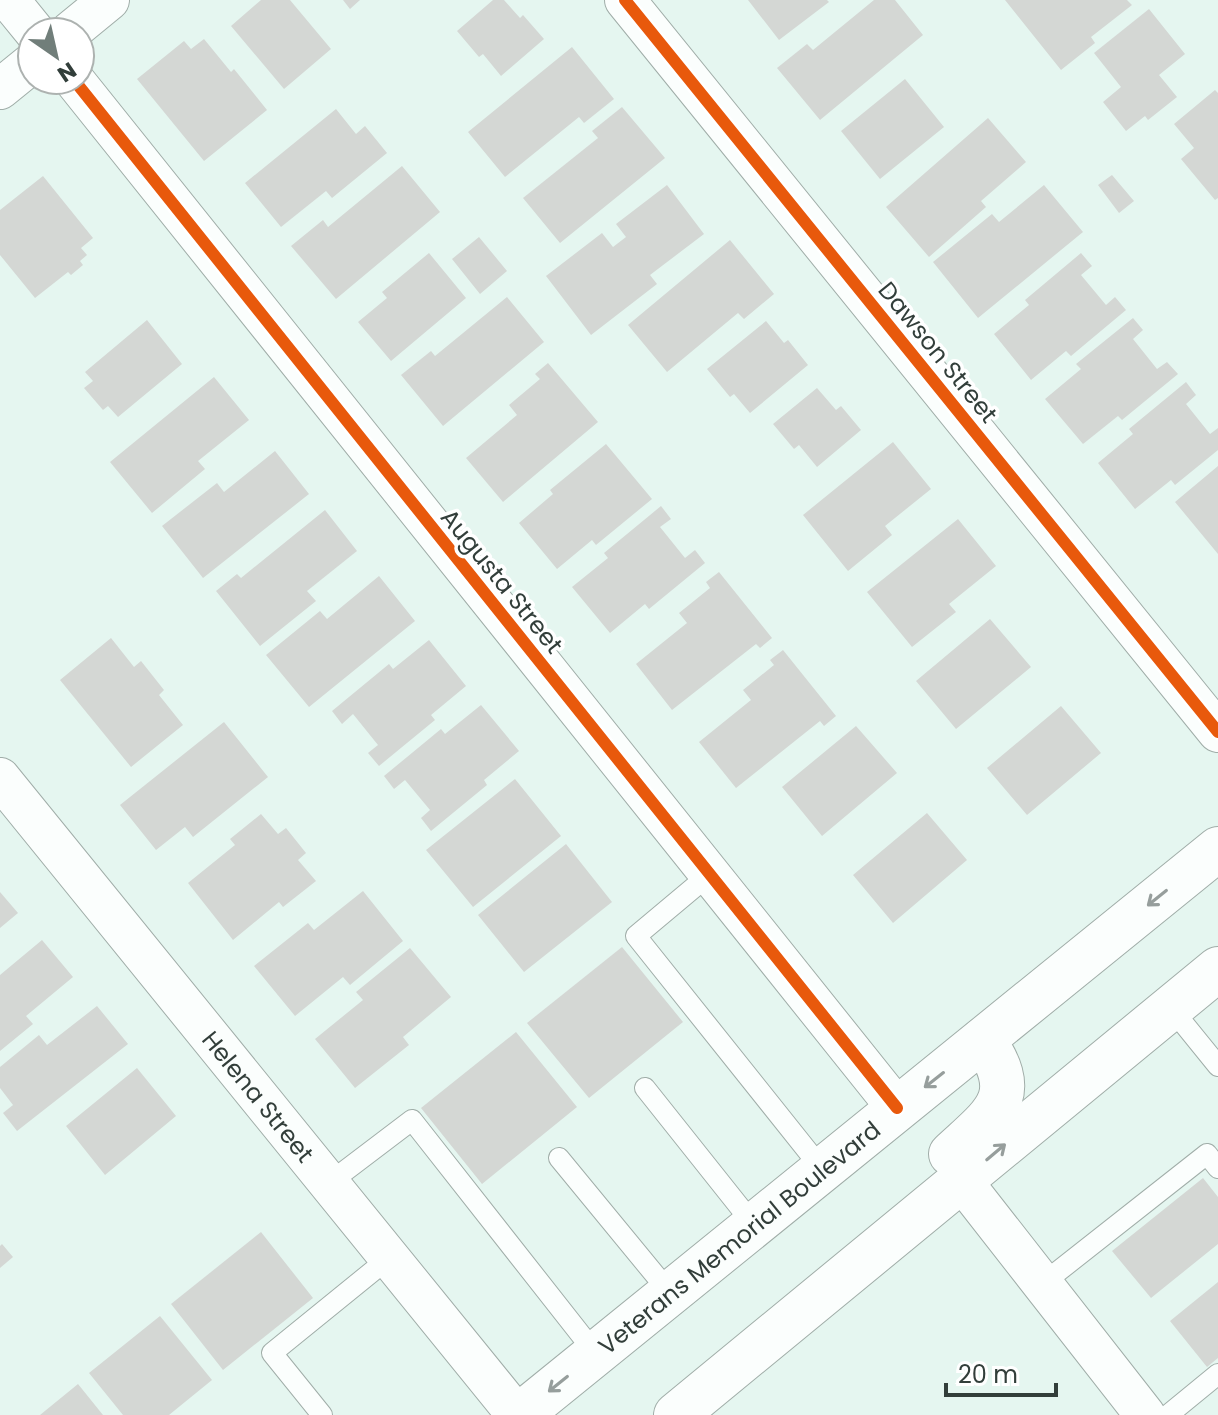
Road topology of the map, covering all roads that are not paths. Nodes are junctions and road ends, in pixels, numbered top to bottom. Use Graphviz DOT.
graph roads {
  1 [pos="9,0"];
  2 [pos="109,0"];
  3 [pos="625,0"];
  4 [pos="22,16"];
  5 [pos="90,16"];
  6 [pos="16,76"];
  7 [pos="0,89"];
  8 [pos="87,96"];
  9 [pos="1218,732"];
  10 [pos="0,778"];
  11 [pos="1218,849"];
  12 [pos="710,874"];
  13 [pos="1218,969"];
  14 [pos="1171,1008"];
  15 [pos="983,1040"];
  16 [pos="1218,1066"];
  17 [pos="645,1088"];
  18 [pos="897,1108"];
  19 [pos="559,1158"];
  20 [pos="1212,1161"];
  21 [pos="822,1169"];
  22 [pos="962,1181"];
  23 [pos="329,1183"];
  24 [pos="754,1225"];
  25 [pos="389,1258"];
  26 [pos="1042,1284"];
  27 [pos="670,1293"];
  28 [pos="761,1345"];
  29 [pos="596,1354"];
  30 [pos="1218,1374"];
  31 [pos="322,1415"];
  32 [pos="518,1415"];
  33 [pos="676,1415"];
  34 [pos="1145,1415"];
  35 [pos="1168,1415"];
  1 -- 4 [label="street"];
  2 -- 5 [label="street"];
  3 -- 9 [label="street, Dawson Street"];
  6 -- 7 [label="street"];
  8 -- 12 [label="street, Augusta Street"];
  10 -- 23 [label="street, Helena Street"];
  11 -- 15 [label="main road, Veterans Memorial Boulevard, one-way"];
  12 -- 18 [label="street, Augusta Street"];
  12 -- 21 [label="lane"];
  13 -- 14 [label="main road"];
  14 -- 16 [label="lane"];
  22 -- 14 [label="main road, one-way"];
  15 -- 18 [label="main road, Veterans Memorial Boulevard, one-way"];
  15 -- 28 [label="main road"];
  17 -- 24 [label="lane"];
  18 -- 21 [label="main road, Veterans Memorial Boulevard"];
  19 -- 27 [label="lane"];
  20 -- 26 [label="lane"];
  21 -- 24 [label="main road, Veterans Memorial Boulevard"];
  22 -- 26 [label="street"];
  22 -- 28 [label="main road"];
  23 -- 25 [label="street, Helena Street"];
  23 -- 29 [label="lane"];
  24 -- 27 [label="main road, Veterans Memorial Boulevard"];
  25 -- 31 [label="lane"];
  25 -- 32 [label="street, Helena Street"];
  26 -- 34 [label="street"];
  27 -- 29 [label="main road, Veterans Memorial Boulevard"];
  28 -- 33 [label="main road"];
  29 -- 32 [label="main road, Veterans Memorial Boulevard, one-way"];
  30 -- 35 [label="lane"];
}
